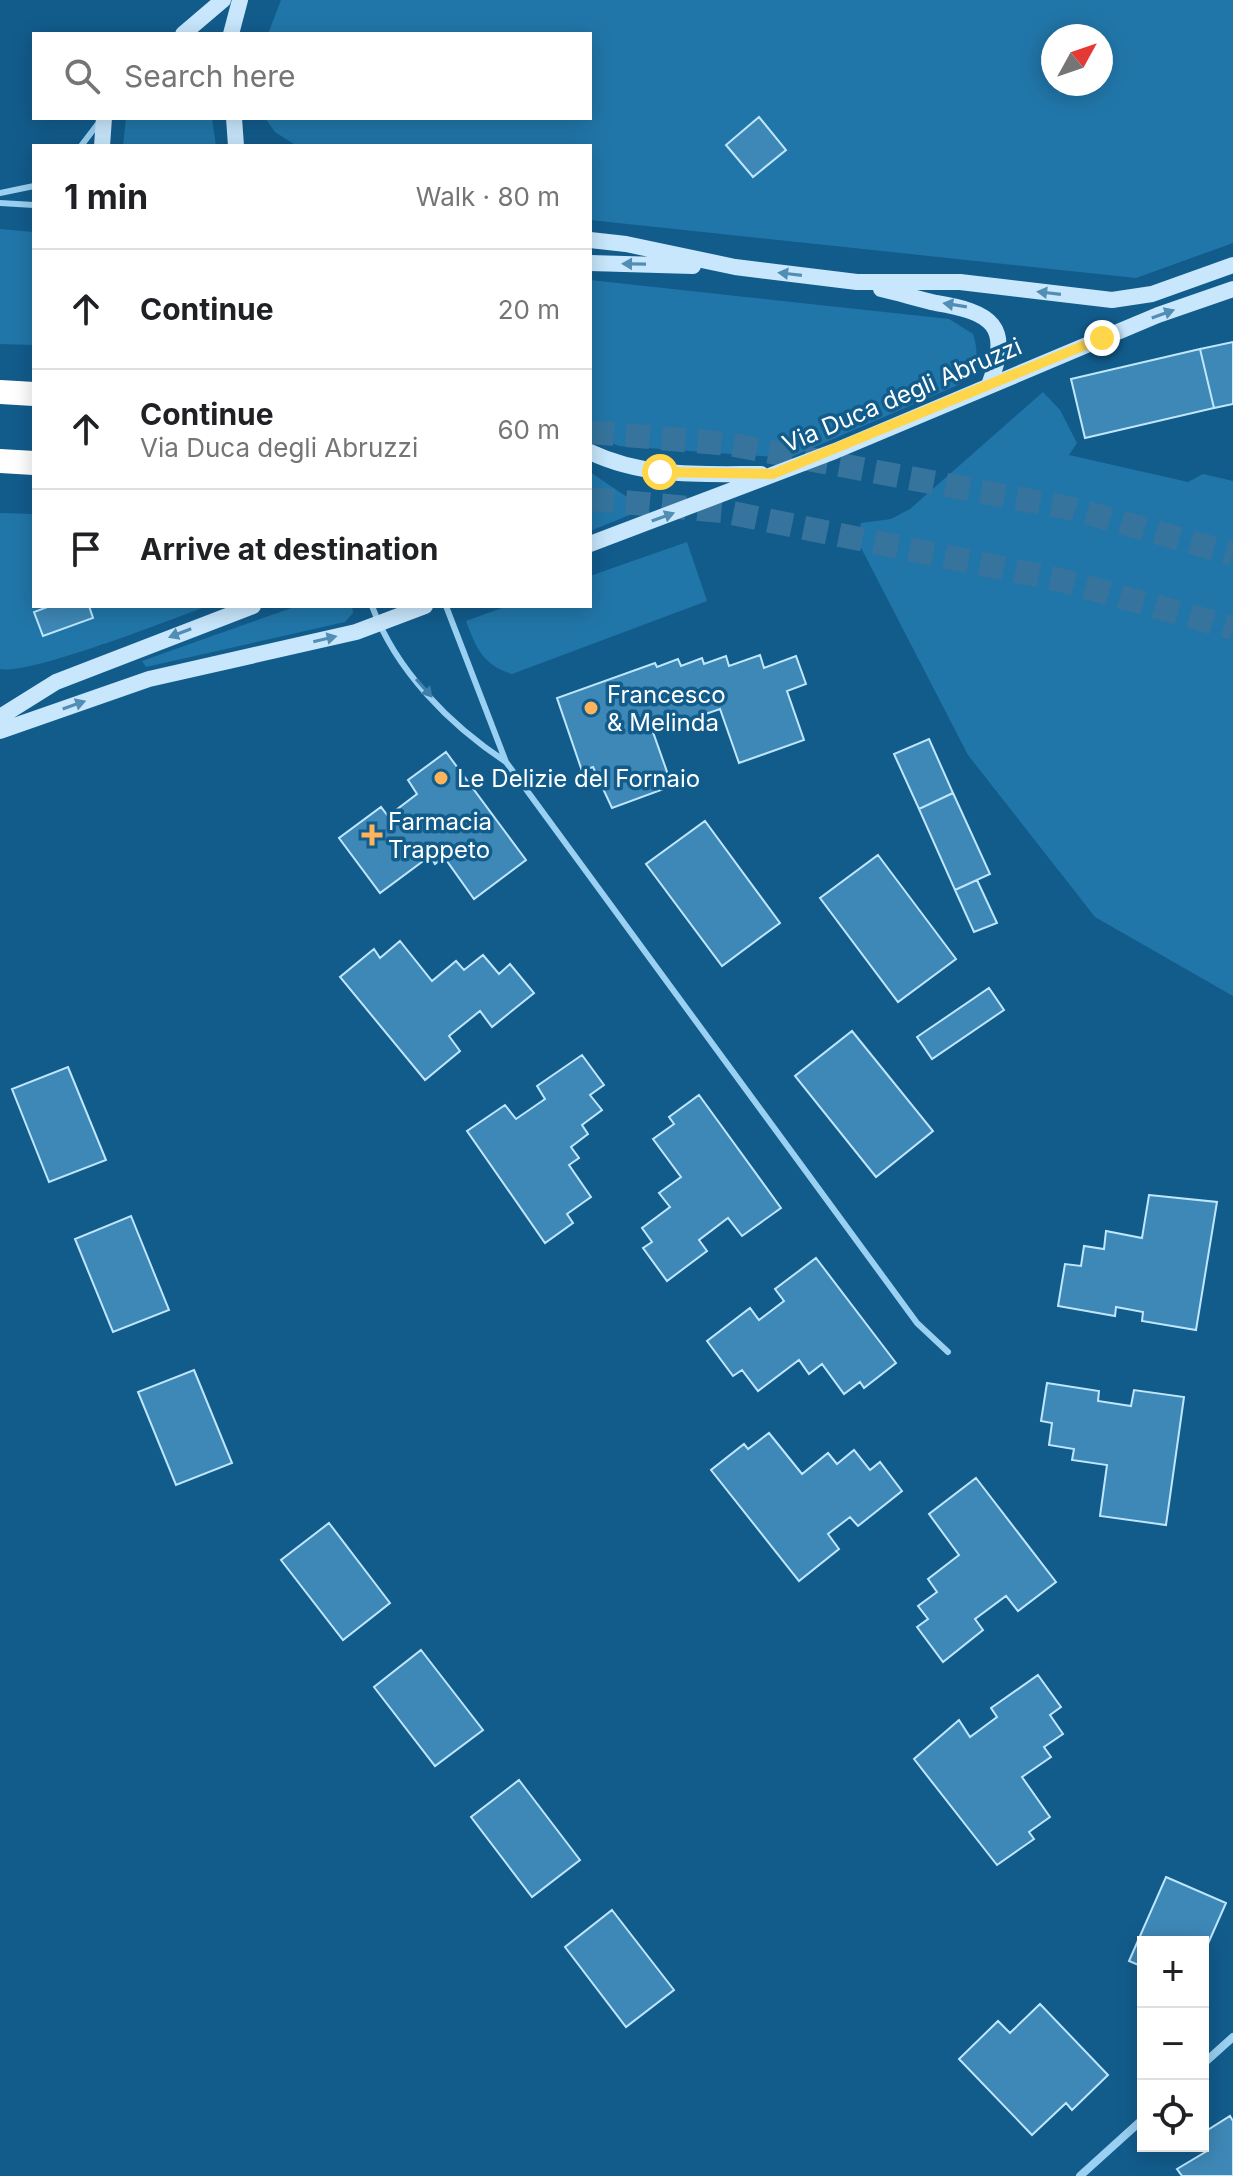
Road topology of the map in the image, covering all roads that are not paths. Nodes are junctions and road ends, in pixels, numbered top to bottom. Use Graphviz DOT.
graph roads {
  1 [pos="223,0"];
  2 [pos="240,0"];
  3 [pos="185,32"];
  4 [pos="232,32"];
  5 [pos="101,120"];
  6 [pos="103,120"];
  7 [pos="83,144"];
  8 [pos="102,144"];
  9 [pos="32,186"];
  10 [pos="0,193"];
  11 [pos="0,203"];
  12 [pos="32,205"];
  13 [pos="592,240"];
  14 [pos="592,263"];
  15 [pos="1233,265"];
  16 [pos="735,267"];
  17 [pos="857,282"];
  18 [pos="1233,289"];
  19 [pos="989,385"];
  20 [pos="0,392"];
  21 [pos="32,394"];
  22 [pos="592,453"];
  23 [pos="0,461"];
  24 [pos="32,463"];
  25 [pos="773,474"];
  26 [pos="592,543"];
  27 [pos="248,608"];
  28 [pos="373,608"];
  29 [pos="420,608"];
  30 [pos="447,608"];
  31 [pos="380,624"];
  32 [pos="0,717"];
  33 [pos="0,731"];
  34 [pos="506,762"];
  35 [pos="948,1352"];
  36 [pos="1233,2037"];
  37 [pos="1209,2059"];
  38 [pos="1137,2124"];
  39 [pos="1080,2176"];
  1 -- 3 [label="main road"];
  2 -- 4 [label="main road"];
  5 -- 7 [label="lane"];
  6 -- 8 [label="main road"];
  9 -- 10 [label="lane"];
  11 -- 12 [label="lane"];
  13 -- 16 [label="main road"];
  16 -- 14 [label="main road, one-way"];
  15 -- 17 [label="main road, one-way"];
  17 -- 16 [label="main road, one-way"];
  19 -- 17 [label="main road, one-way"];
  19 -- 18 [label="main road, Via Duca degli Abruzzi, one-way"];
  19 -- 25 [label="main road, Via Duca degli Abruzzi"];
  20 -- 21 [label="highway"];
  22 -- 25 [label="main road"];
  23 -- 24 [label="highway"];
  26 -- 25 [label="main road, Via Duca degli Abruzzi, one-way"];
  27 -- 32 [label="main road, one-way"];
  28 -- 31 [label="lane"];
  29 -- 31 [label="main road"];
  30 -- 34 [label="lane"];
  33 -- 31 [label="main road, one-way"];
  31 -- 34 [label="lane, one-way"];
  34 -- 35 [label="lane"];
  36 -- 37 [label="street"];
  38 -- 39 [label="street"];
}
